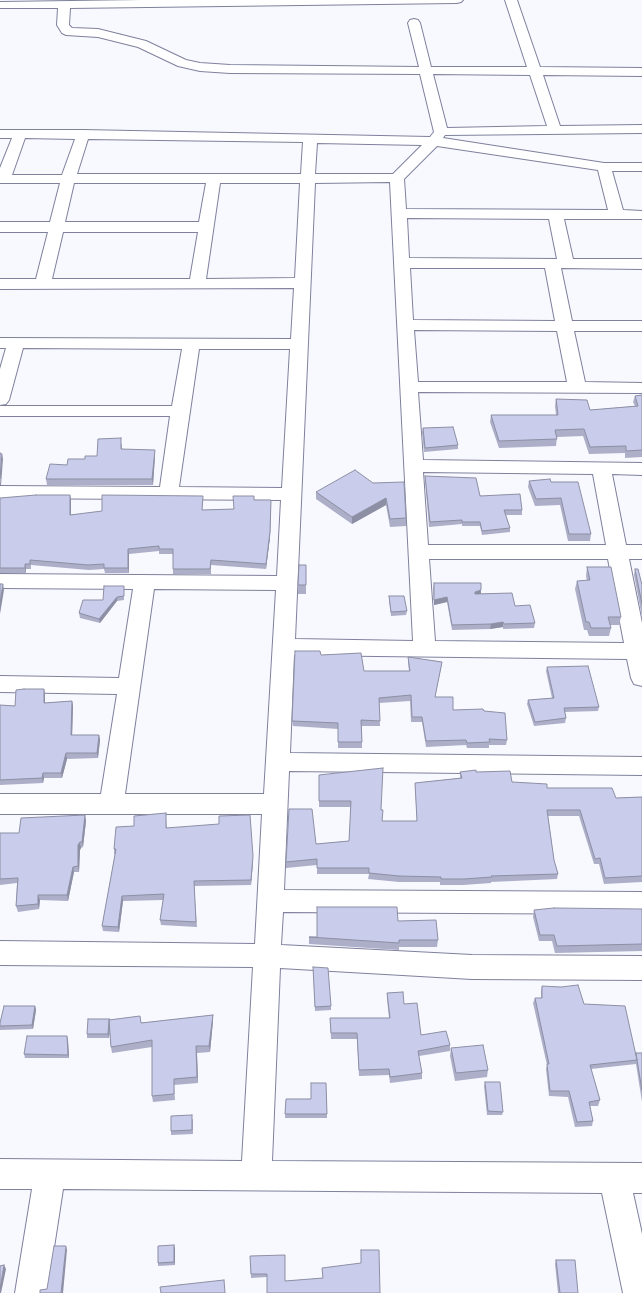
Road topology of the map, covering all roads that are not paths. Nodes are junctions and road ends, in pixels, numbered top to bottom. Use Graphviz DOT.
graph roads {
  1 [pos="333,0"];
  2 [pos="457,0"];
  3 [pos="511,0"];
  4 [pos="64,4"];
  5 [pos="0,5"];
  6 [pos="414,23"];
  7 [pos="426,70"];
  8 [pos="534,70"];
  9 [pos="642,72"];
  10 [pos="642,129"];
  11 [pos="554,130"];
  12 [pos="0,134"];
  13 [pos="20,134"];
  14 [pos="83,134"];
  15 [pos="437,137"];
  16 [pos="310,138"];
  17 [pos="604,167"];
  18 [pos="642,167"];
  19 [pos="214,178"];
  20 [pos="308,178"];
  21 [pos="397,178"];
  22 [pos="2,179"];
  23 [pos="68,179"];
  24 [pos="399,213"];
  25 [pos="556,214"];
  26 [pos="617,214"];
  27 [pos="642,215"];
  28 [pos="0,227"];
  29 [pos="57,227"];
  30 [pos="206,227"];
  31 [pos="402,263"];
  32 [pos="559,263"];
  33 [pos="642,264"];
  34 [pos="197,283"];
  35 [pos="303,283"];
  36 [pos="0,284"];
  37 [pos="43,284"];
  38 [pos="406,325"];
  39 [pos="564,325"];
  40 [pos="642,326"];
  41 [pos="8,343"];
  42 [pos="191,343"];
  43 [pos="300,344"];
  44 [pos="577,386"];
  45 [pos="409,387"];
  46 [pos="642,388"];
  47 [pos="0,400"];
  48 [pos="180,410"];
  49 [pos="0,411"];
  50 [pos="413,466"];
  51 [pos="600,468"];
  52 [pos="642,469"];
  53 [pos="0,492"];
  54 [pos="169,493"];
  55 [pos="292,494"];
  56 [pos="418,552"];
  57 [pos="617,552"];
  58 [pos="642,552"];
  59 [pos="0,581"];
  60 [pos="145,582"];
  61 [pos="287,583"];
  62 [pos="284,647"];
  63 [pos="424,648"];
  64 [pos="639,651"];
  65 [pos="642,678"];
  66 [pos="0,684"];
  67 [pos="129,686"];
  68 [pos="277,762"];
  69 [pos="642,766"];
  70 [pos="0,804"];
  71 [pos="112,804"];
  72 [pos="275,804"];
  73 [pos="270,900"];
  74 [pos="642,903"];
  75 [pos="0,953"];
  76 [pos="267,956"];
  77 [pos="642,968"];
  78 [pos="0,1174"];
  79 [pos="50,1174"];
  80 [pos="256,1176"];
  81 [pos="628,1178"];
  82 [pos="31,1293"];
  83 [pos="639,1293"];
  1 -- 2 [label="street"];
  1 -- 4 [label="street"];
  3 -- 8 [label="street"];
  4 -- 5 [label="street"];
  4 -- 7 [label="street"];
  6 -- 7 [label="street"];
  7 -- 8 [label="street"];
  7 -- 15 [label="street"];
  8 -- 9 [label="street"];
  8 -- 11 [label="street"];
  10 -- 11 [label="street"];
  11 -- 15 [label="street"];
  12 -- 13 [label="street"];
  13 -- 14 [label="street"];
  13 -- 22 [label="street"];
  14 -- 16 [label="street"];
  14 -- 23 [label="street"];
  15 -- 16 [label="street"];
  15 -- 17 [label="street"];
  15 -- 21 [label="street"];
  16 -- 20 [label="street"];
  17 -- 18 [label="street"];
  17 -- 26 [label="street"];
  19 -- 20 [label="street"];
  19 -- 23 [label="street"];
  19 -- 30 [label="street"];
  20 -- 21 [label="street"];
  20 -- 35 [label="street"];
  21 -- 24 [label="street"];
  22 -- 23 [label="street"];
  23 -- 29 [label="street"];
  24 -- 25 [label="street"];
  24 -- 31 [label="street"];
  25 -- 26 [label="street"];
  25 -- 32 [label="street"];
  26 -- 27 [label="street"];
  28 -- 29 [label="street"];
  29 -- 30 [label="street"];
  29 -- 37 [label="street"];
  30 -- 34 [label="street"];
  31 -- 32 [label="street"];
  31 -- 38 [label="street"];
  32 -- 33 [label="street"];
  32 -- 39 [label="street"];
  34 -- 35 [label="street"];
  34 -- 37 [label="street"];
  35 -- 43 [label="street"];
  36 -- 37 [label="street"];
  38 -- 39 [label="street"];
  38 -- 45 [label="street"];
  39 -- 40 [label="street"];
  39 -- 44 [label="street"];
  41 -- 42 [label="street"];
  41 -- 47 [label="street"];
  42 -- 43 [label="street"];
  42 -- 48 [label="street"];
  43 -- 55 [label="street"];
  44 -- 45 [label="street"];
  44 -- 46 [label="street"];
  45 -- 50 [label="street"];
  48 -- 49 [label="street"];
  48 -- 54 [label="street"];
  50 -- 51 [label="street"];
  50 -- 56 [label="street"];
  51 -- 52 [label="street"];
  51 -- 57 [label="street"];
  53 -- 54 [label="street"];
  54 -- 55 [label="street"];
  55 -- 61 [label="street"];
  56 -- 57 [label="street"];
  56 -- 63 [label="street"];
  57 -- 58 [label="street"];
  57 -- 64 [label="street"];
  59 -- 60 [label="street"];
  60 -- 61 [label="street"];
  60 -- 67 [label="street"];
  61 -- 62 [label="street"];
  62 -- 63 [label="street"];
  62 -- 68 [label="street"];
  63 -- 64 [label="street"];
  64 -- 65 [label="street"];
  66 -- 67 [label="street"];
  67 -- 71 [label="street"];
  68 -- 69 [label="street"];
  68 -- 72 [label="street"];
  70 -- 71 [label="street"];
  71 -- 72 [label="street"];
  72 -- 73 [label="street"];
  73 -- 74 [label="street"];
  73 -- 76 [label="street"];
  75 -- 76 [label="street"];
  76 -- 77 [label="street"];
  76 -- 80 [label="street"];
  78 -- 79 [label="street"];
  79 -- 80 [label="street"];
  79 -- 82 [label="street"];
  80 -- 81 [label="street"];
  81 -- 83 [label="street"];
}
